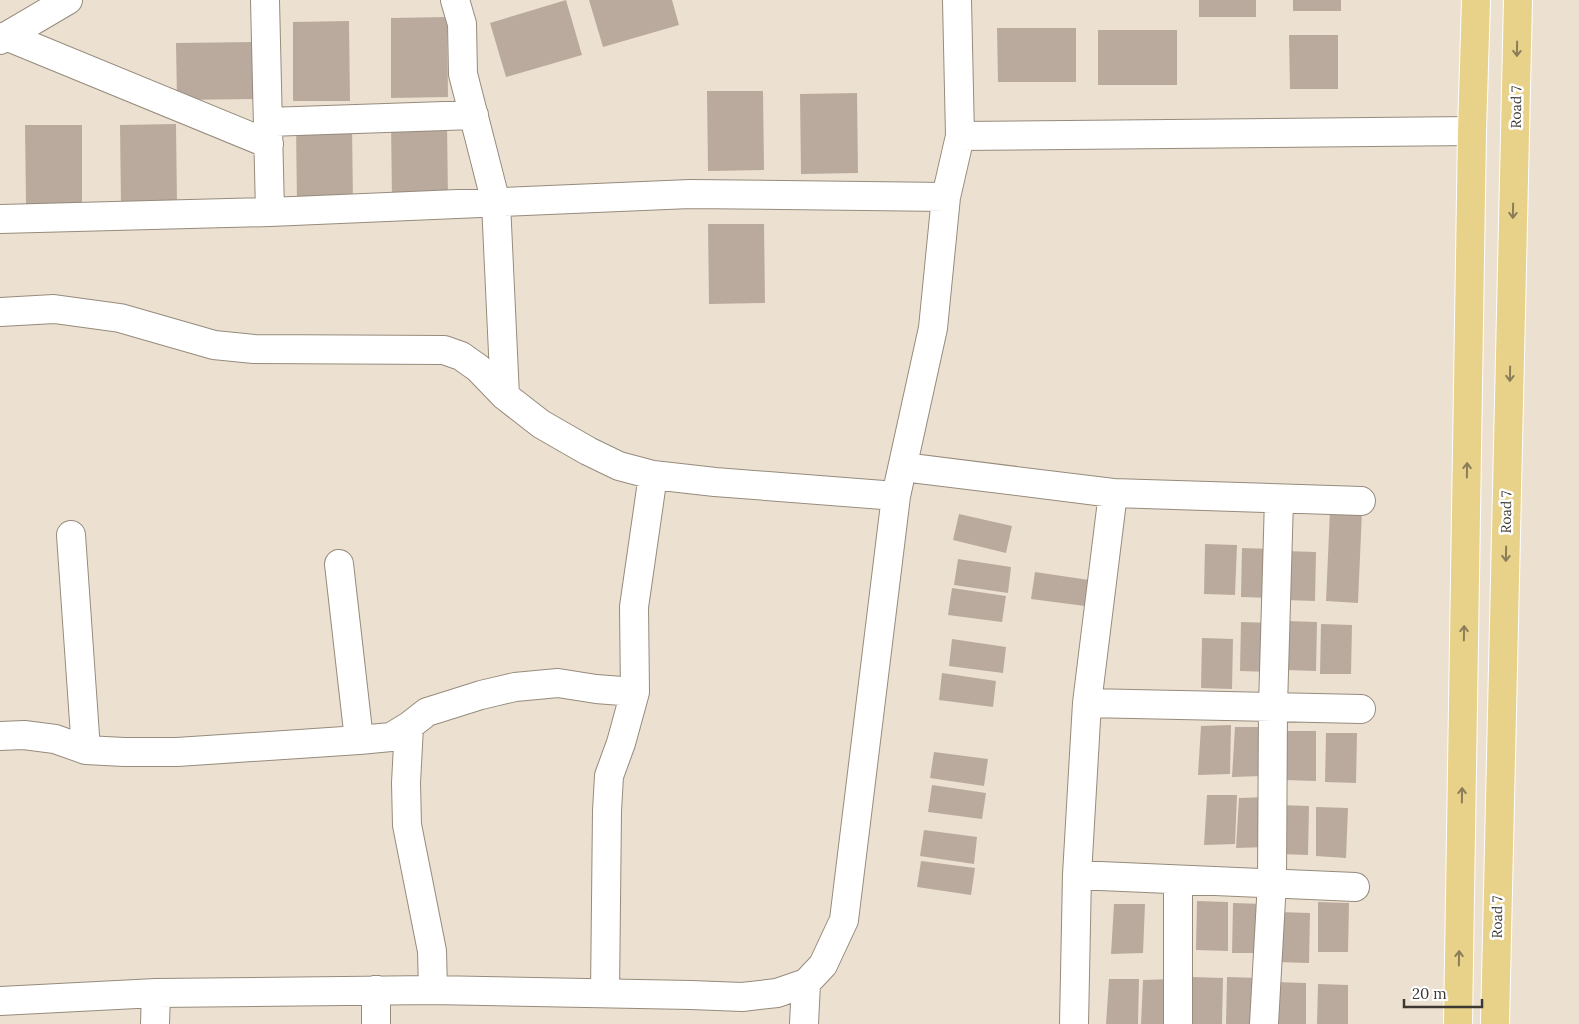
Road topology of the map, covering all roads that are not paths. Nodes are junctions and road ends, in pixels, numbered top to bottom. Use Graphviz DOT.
graph roads {
  1 [pos="68,0"];
  2 [pos="265,0"];
  3 [pos="455,0"];
  4 [pos="957,0"];
  5 [pos="1476,0"];
  6 [pos="1518,0"];
  7 [pos="3,38"];
  8 [pos="474,115"];
  9 [pos="1472,131"];
  10 [pos="268,133"];
  11 [pos="960,136"];
  12 [pos="946,197"];
  13 [pos="496,203"];
  14 [pos="270,212"];
  15 [pos="0,219"];
  16 [pos="0,312"];
  17 [pos="505,396"];
  18 [pos="903,467"];
  19 [pos="653,475"];
  20 [pos="1113,493"];
  21 [pos="896,496"];
  22 [pos="1279,499"];
  23 [pos="1361,501"];
  24 [pos="71,535"];
  25 [pos="339,564"];
  26 [pos="634,692"];
  27 [pos="1087,703"];
  28 [pos="1273,707"];
  29 [pos="1361,709"];
  30 [pos="409,726"];
  31 [pos="0,736"];
  32 [pos="359,740"];
  33 [pos="86,750"];
  34 [pos="1077,875"];
  35 [pos="1178,880"];
  36 [pos="1272,882"];
  37 [pos="1355,886"];
  38 [pos="806,983"];
  39 [pos="376,990"];
  40 [pos="433,990"];
  41 [pos="156,993"];
  42 [pos="605,993"];
  43 [pos="0,1001"];
  44 [pos="154,1024"];
  45 [pos="376,1024"];
  46 [pos="804,1024"];
  47 [pos="1074,1024"];
  48 [pos="1178,1024"];
  49 [pos="1264,1024"];
  50 [pos="1458,1024"];
  51 [pos="1495,1024"];
  1 -- 7 [label="street"];
  2 -- 10 [label="street"];
  3 -- 8 [label="street"];
  4 -- 11 [label="street"];
  5 -- 9 [label="main road"];
  6 -- 51 [label="main road, Road 7, one-way"];
  7 -- 10 [label="street"];
  8 -- 10 [label="street"];
  8 -- 13 [label="street"];
  9 -- 11 [label="street"];
  50 -- 9 [label="main road, one-way"];
  10 -- 14 [label="street"];
  11 -- 12 [label="street"];
  12 -- 13 [label="street"];
  12 -- 18 [label="street"];
  13 -- 14 [label="street"];
  13 -- 17 [label="street"];
  14 -- 15 [label="street"];
  16 -- 17 [label="street"];
  17 -- 19 [label="street"];
  18 -- 20 [label="street"];
  18 -- 21 [label="street"];
  19 -- 21 [label="street"];
  19 -- 26 [label="street"];
  20 -- 22 [label="street"];
  20 -- 27 [label="street"];
  21 -- 38 [label="street"];
  22 -- 23 [label="street"];
  22 -- 28 [label="street"];
  24 -- 33 [label="street"];
  25 -- 32 [label="street"];
  26 -- 30 [label="street"];
  26 -- 42 [label="street"];
  27 -- 28 [label="street"];
  27 -- 34 [label="street"];
  28 -- 29 [label="street"];
  28 -- 36 [label="street"];
  30 -- 32 [label="street"];
  30 -- 40 [label="street"];
  31 -- 33 [label="street"];
  32 -- 33 [label="street"];
  34 -- 35 [label="street"];
  34 -- 47 [label="street"];
  35 -- 36 [label="street"];
  35 -- 48 [label="street"];
  36 -- 37 [label="street"];
  36 -- 49 [label="street"];
  38 -- 42 [label="street"];
  38 -- 46 [label="street"];
  39 -- 40 [label="street"];
  39 -- 41 [label="street"];
  39 -- 45 [label="street"];
  40 -- 42 [label="street"];
  41 -- 43 [label="street"];
  41 -- 44 [label="street"];
}
